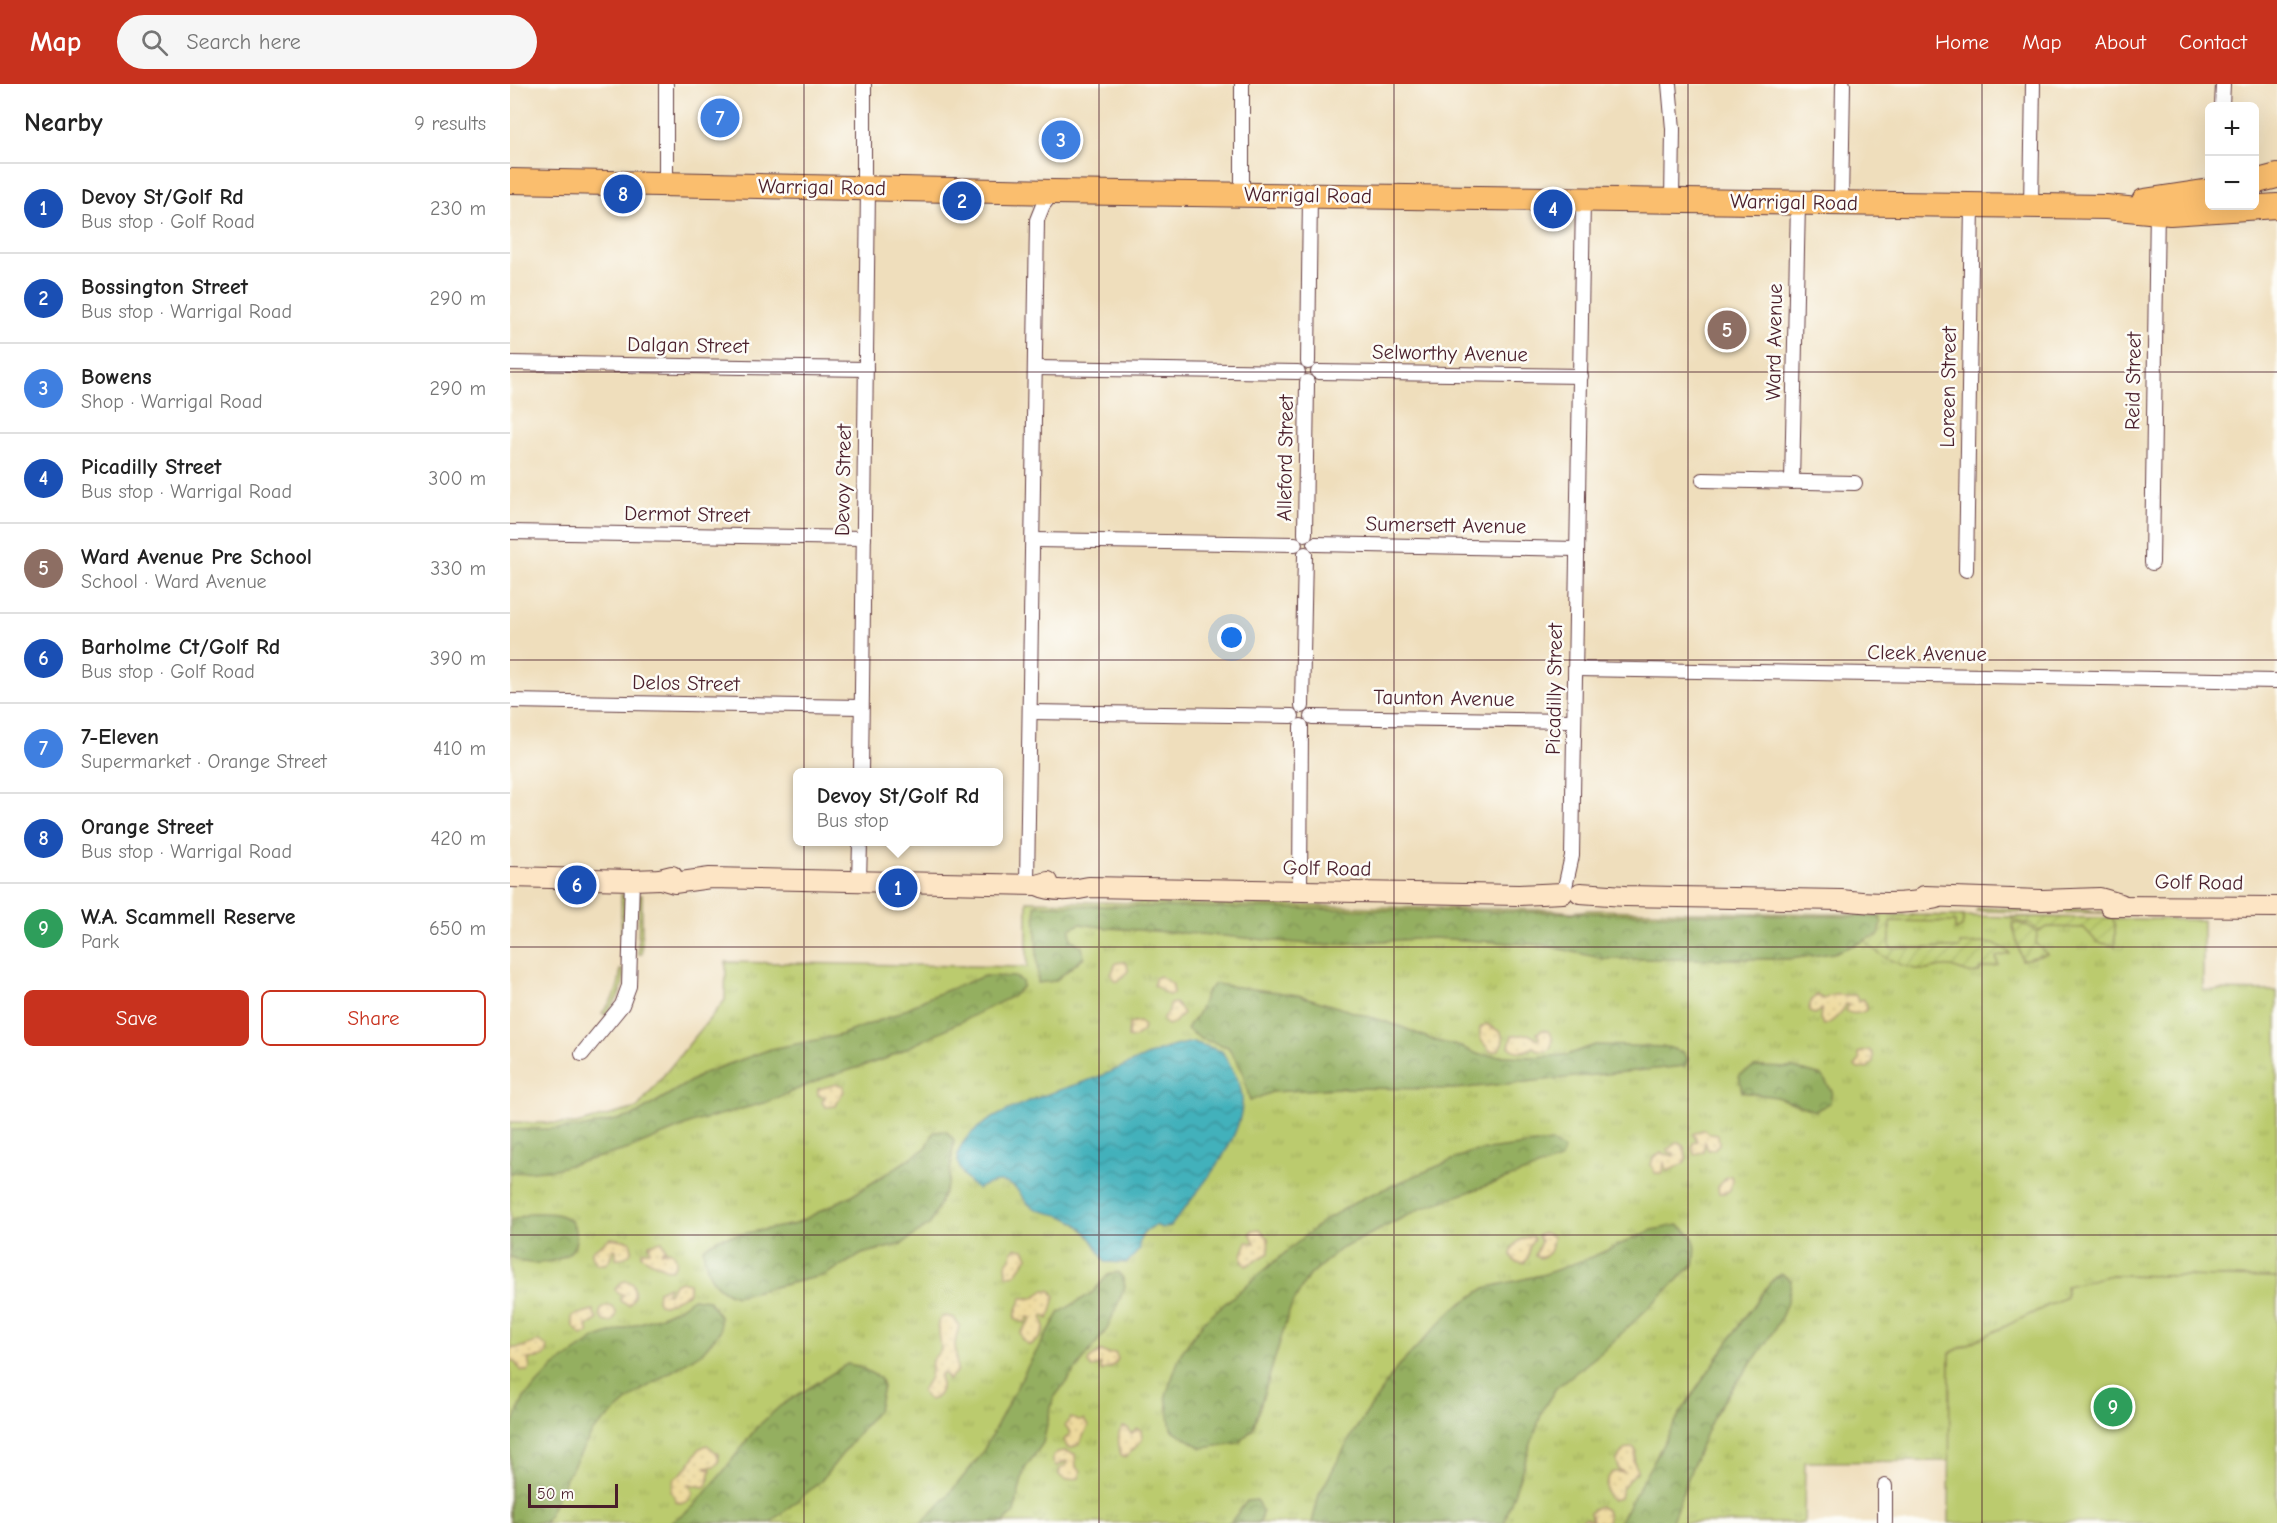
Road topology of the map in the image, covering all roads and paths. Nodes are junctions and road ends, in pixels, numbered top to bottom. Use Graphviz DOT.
graph roads {
  1 [pos="666,84"];
  2 [pos="864,84"];
  3 [pos="1242,84"];
  4 [pos="1669,84"];
  5 [pos="1843,84"];
  6 [pos="2033,84"];
  7 [pos="2223,84"];
  8 [pos="2222,102"];
  9 [pos="2277,176"];
  10 [pos="510,181"];
  11 [pos="2259,181"];
  12 [pos="666,184"];
  13 [pos="866,188"];
  14 [pos="2205,191"];
  15 [pos="1053,192"];
  16 [pos="1242,194"];
  17 [pos="1310,195"];
  18 [pos="1583,199"];
  19 [pos="1672,201"];
  20 [pos="1798,202"];
  21 [pos="1841,203"];
  22 [pos="1972,205"];
  23 [pos="2031,206"];
  24 [pos="2157,206"];
  25 [pos="2277,206"];
  26 [pos="510,363"];
  27 [pos="1036,368"];
  28 [pos="866,369"];
  29 [pos="1308,372"];
  30 [pos="1581,376"];
  31 [pos="1703,480"];
  32 [pos="1792,482"];
  33 [pos="1855,483"];
  34 [pos="510,532"];
  35 [pos="864,538"];
  36 [pos="1033,540"];
  37 [pos="1305,544"];
  38 [pos="1577,549"];
  39 [pos="2152,563"];
  40 [pos="1966,570"];
  41 [pos="1576,669"];
  42 [pos="2277,681"];
  43 [pos="510,701"];
  44 [pos="861,707"];
  45 [pos="1030,712"];
  46 [pos="1302,716"];
  47 [pos="1574,721"];
  48 [pos="861,768"];
  49 [pos="860,846"];
  50 [pos="510,877"];
  51 [pos="632,880"];
  52 [pos="860,881"];
  53 [pos="1032,884"];
  54 [pos="1572,890"];
  55 [pos="1299,891"];
  56 [pos="2277,907"];
  57 [pos="582,1054"];
  58 [pos="1886,1486"];
  59 [pos="1885,1523"];
  1 -- 12 [label="street"];
  2 -- 13 [label="street, Devoy Street"];
  3 -- 16 [label="street"];
  4 -- 19 [label="street"];
  5 -- 21 [label="street"];
  6 -- 23 [label="street"];
  7 -- 8 [label="street"];
  9 -- 11 [label="highway"];
  10 -- 12 [label="highway, Warrigal Road"];
  12 -- 13 [label="highway, Warrigal Road"];
  13 -- 15 [label="highway, Warrigal Road"];
  13 -- 28 [label="street, Devoy Street"];
  14 -- 24 [label="highway, Warrigal Road"];
  15 -- 16 [label="highway, Warrigal Road"];
  15 -- 27 [label="street"];
  16 -- 17 [label="highway, Warrigal Road"];
  17 -- 18 [label="highway, Warrigal Road"];
  17 -- 29 [label="street, Alleford Street"];
  18 -- 19 [label="highway, Warrigal Road"];
  18 -- 30 [label="street, Picadilly Street"];
  19 -- 20 [label="highway, Warrigal Road"];
  20 -- 21 [label="highway, Warrigal Road"];
  20 -- 32 [label="street, Ward Avenue"];
  21 -- 22 [label="highway, Warrigal Road"];
  22 -- 23 [label="highway, Warrigal Road"];
  22 -- 40 [label="street, Loreen Street"];
  23 -- 24 [label="highway, Warrigal Road"];
  24 -- 25 [label="highway, Warrigal Road"];
  24 -- 39 [label="street, Reid Street"];
  26 -- 28 [label="street, Dalgan Street"];
  27 -- 29 [label="street, Selworthy Avenue"];
  27 -- 36 [label="street"];
  28 -- 35 [label="street, Devoy Street"];
  29 -- 30 [label="street, Selworthy Avenue"];
  29 -- 37 [label="street, Alleford Street"];
  30 -- 38 [label="street, Picadilly Street"];
  31 -- 32 [label="street"];
  32 -- 33 [label="street"];
  34 -- 35 [label="street, Dermot Street"];
  35 -- 44 [label="street, Devoy Street"];
  36 -- 37 [label="street, Sumersett Avenue"];
  36 -- 45 [label="street"];
  37 -- 38 [label="street, Sumersett Avenue"];
  37 -- 46 [label="street, Alleford Street"];
  38 -- 41 [label="street, Picadilly Street"];
  41 -- 42 [label="street, Cleek Avenue"];
  41 -- 47 [label="street, Picadilly Street"];
  43 -- 44 [label="street, Delos Street"];
  44 -- 48 [label="street, Devoy Street"];
  45 -- 46 [label="street, Taunton Avenue"];
  45 -- 53 [label="street"];
  46 -- 47 [label="street, Taunton Avenue"];
  46 -- 55 [label="street, Alleford Street"];
  47 -- 54 [label="street, Picadilly Street"];
  49 -- 52 [label="street"];
  50 -- 51 [label="street, Golf Road"];
  51 -- 52 [label="street, Golf Road"];
  51 -- 57 [label="street"];
  52 -- 53 [label="street, Golf Road"];
  53 -- 55 [label="street, Golf Road"];
  54 -- 55 [label="street, Golf Road"];
  54 -- 56 [label="street, Golf Road"];
  58 -- 59 [label="street"];
}
